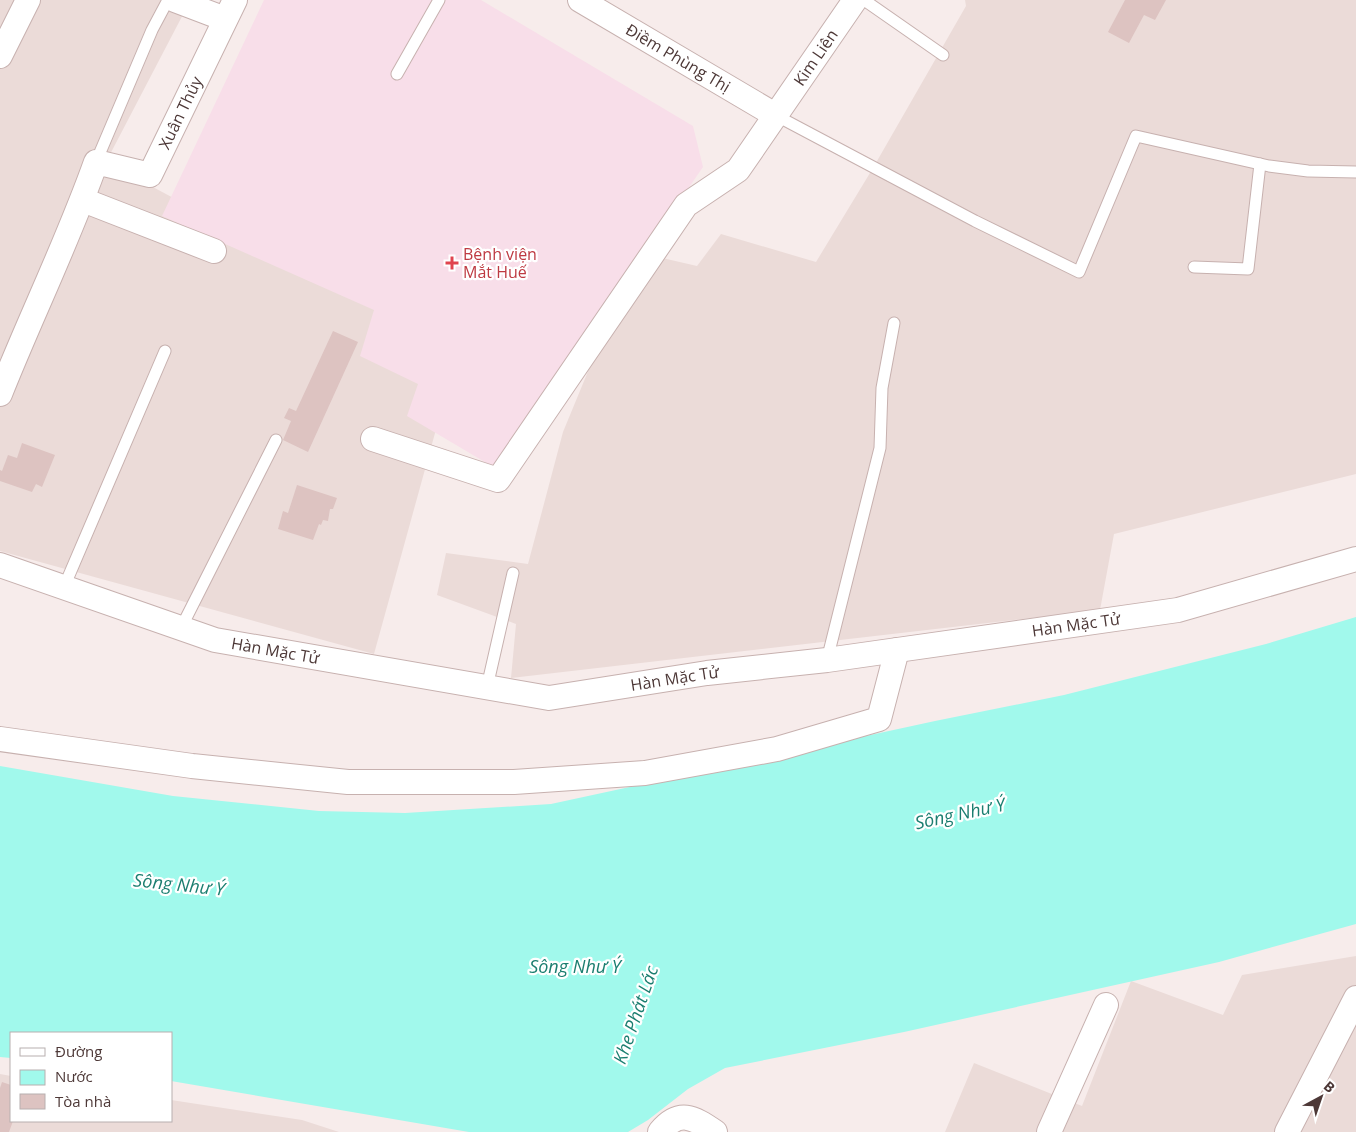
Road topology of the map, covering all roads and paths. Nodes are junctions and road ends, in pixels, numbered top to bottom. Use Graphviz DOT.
graph roads {
  1 [pos="28,0"];
  2 [pos="168,0"];
  3 [pos="176,0"];
  4 [pos="439,0"];
  5 [pos="580,0"];
  6 [pos="855,0"];
  7 [pos="864,0"];
  8 [pos="230,10"];
  9 [pos="943,55"];
  10 [pos="0,56"];
  11 [pos="397,74"];
  12 [pos="775,115"];
  13 [pos="96,162"];
  14 [pos="1260,164"];
  15 [pos="1356,172"];
  16 [pos="83,200"];
  17 [pos="214,251"];
  18 [pos="1194,267"];
  19 [pos="894,323"];
  20 [pos="165,351"];
  21 [pos="0,394"];
  22 [pos="373,439"];
  23 [pos="276,440"];
  24 [pos="1356,559"];
  25 [pos="0,565"];
  26 [pos="513,573"];
  27 [pos="64,588"];
  28 [pos="181,628"];
  29 [pos="896,650"];
  30 [pos="827,660"];
  31 [pos="487,687"];
  32 [pos="0,739"];
  33 [pos="1356,998"];
  34 [pos="1106,1005"];
  35 [pos="660,1132"];
  36 [pos="715,1132"];
  37 [pos="1049,1132"];
  38 [pos="1287,1132"];
  1 -- 10 [label="street"];
  2 -- 13 [label="lane"];
  3 -- 8 [label="street"];
  4 -- 11 [label="lane"];
  5 -- 12 [label="street, Điềm Phùng Thị"];
  6 -- 12 [label="street, Kim Liên"];
  7 -- 9 [label="lane"];
  8 -- 13 [label="street, Xuân Thủy"];
  12 -- 14 [label="lane"];
  12 -- 22 [label="street, Kim Liên"];
  13 -- 16 [label="street"];
  14 -- 15 [label="lane"];
  14 -- 18 [label="lane"];
  16 -- 17 [label="street"];
  16 -- 21 [label="street"];
  19 -- 30 [label="lane"];
  20 -- 27 [label="lane"];
  23 -- 28 [label="lane"];
  24 -- 29 [label="street, Hàn Mặc Tử"];
  25 -- 27 [label="street, Hàn Mặc Tử"];
  26 -- 31 [label="lane"];
  27 -- 28 [label="street, Hàn Mặc Tử"];
  28 -- 31 [label="street, Hàn Mặc Tử"];
  29 -- 30 [label="street, Hàn Mặc Tử"];
  29 -- 32 [label="street"];
  30 -- 31 [label="street, Hàn Mặc Tử"];
  33 -- 38 [label="street"];
  34 -- 37 [label="street"];
  35 -- 36 [label="street"];
}
